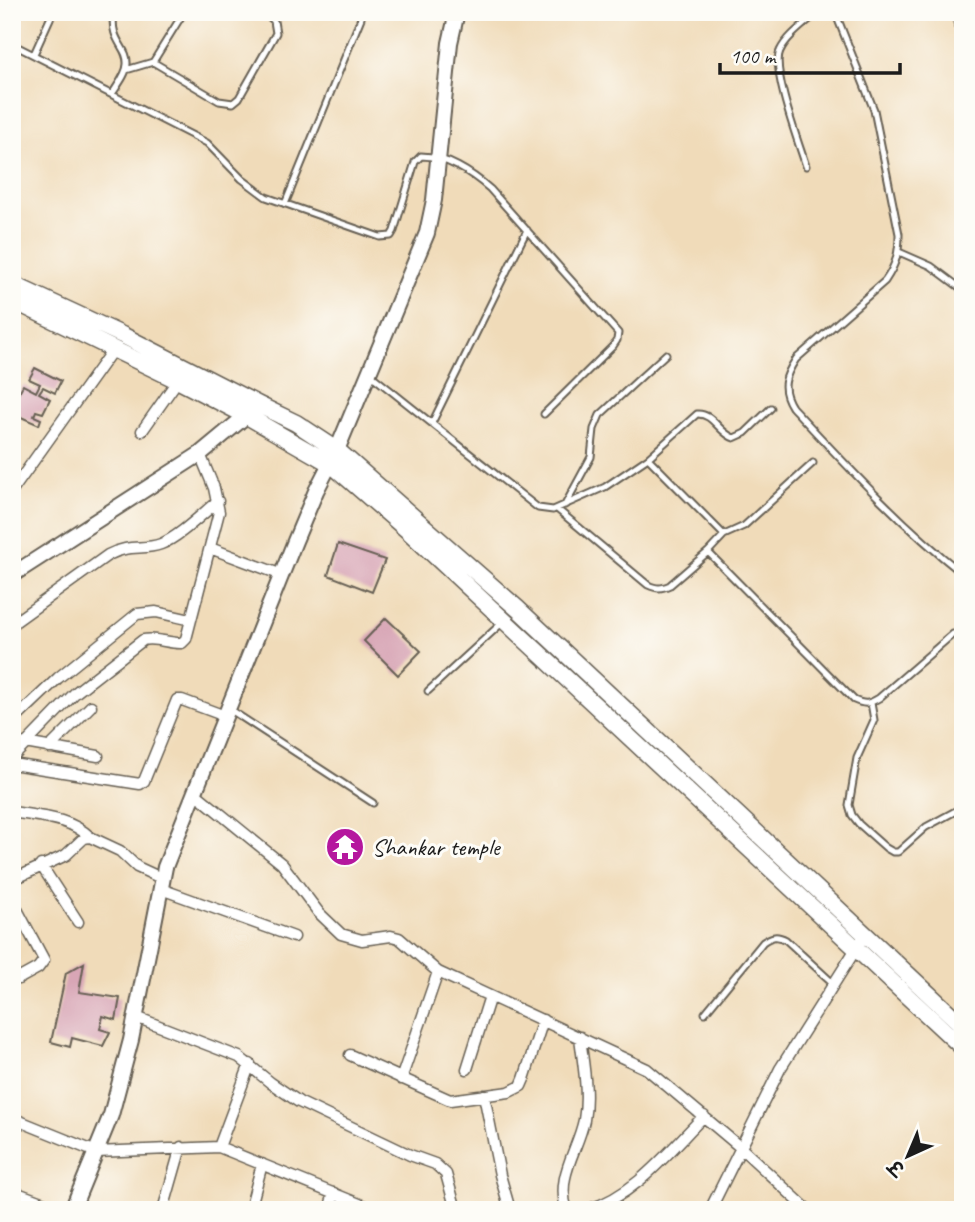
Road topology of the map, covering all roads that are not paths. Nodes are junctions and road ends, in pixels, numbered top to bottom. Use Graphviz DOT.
graph roads {
  1 [pos="53,12"];
  2 [pos="114,12"];
  3 [pos="184,12"];
  4 [pos="264,12"];
  5 [pos="457,12"];
  6 [pos="818,12"];
  7 [pos="835,12"];
  8 [pos="961,12"];
  9 [pos="361,18"];
  10 [pos="963,31"];
  11 [pos="12,44"];
  12 [pos="34,54"];
  13 [pos="153,62"];
  14 [pos="126,70"];
  15 [pos="112,94"];
  16 [pos="440,159"];
  17 [pos="806,166"];
  18 [pos="285,204"];
  19 [pos="527,230"];
  20 [pos="899,252"];
  21 [pos="12,284"];
  22 [pos="963,290"];
  23 [pos="14,306"];
  24 [pos="114,348"];
  25 [pos="666,354"];
  26 [pos="368,372"];
  27 [pos="181,374"];
  28 [pos="259,404"];
  29 [pos="771,408"];
  30 [pos="544,414"];
  31 [pos="247,416"];
  32 [pos="432,423"];
  33 [pos="142,431"];
  34 [pos="200,454"];
  35 [pos="334,457"];
  36 [pos="648,458"];
  37 [pos="813,463"];
  38 [pos="12,491"];
  39 [pos="218,501"];
  40 [pos="565,505"];
  41 [pos="556,509"];
  42 [pos="724,535"];
  43 [pos="210,548"];
  44 [pos="708,552"];
  45 [pos="963,574"];
  46 [pos="12,575"];
  47 [pos="282,575"];
  48 [pos="191,620"];
  49 [pos="505,620"];
  50 [pos="12,624"];
  51 [pos="953,634"];
  52 [pos="428,691"];
  53 [pos="871,703"];
  54 [pos="91,706"];
  55 [pos="227,712"];
  56 [pos="12,722"];
  57 [pos="25,743"];
  58 [pos="49,748"];
  59 [pos="98,756"];
  60 [pos="12,758"];
  61 [pos="12,764"];
  62 [pos="195,793"];
  63 [pos="373,803"];
  64 [pos="963,807"];
  65 [pos="12,812"];
  66 [pos="90,837"];
  67 [pos="41,865"];
  68 [pos="12,880"];
  69 [pos="162,884"];
  70 [pos="12,900"];
  71 [pos="78,922"];
  72 [pos="866,933"];
  73 [pos="293,937"];
  74 [pos="856,950"];
  75 [pos="438,972"];
  76 [pos="18,979"];
  77 [pos="834,984"];
  78 [pos="490,996"];
  79 [pos="705,1013"];
  80 [pos="136,1017"];
  81 [pos="542,1020"];
  82 [pos="963,1026"];
  83 [pos="580,1037"];
  84 [pos="963,1048"];
  85 [pos="351,1055"];
  86 [pos="250,1064"];
  87 [pos="467,1069"];
  88 [pos="401,1079"];
  89 [pos="484,1095"];
  90 [pos="704,1116"];
  91 [pos="12,1118"];
  92 [pos="181,1147"];
  93 [pos="219,1147"];
  94 [pos="741,1148"];
  95 [pos="96,1152"];
  96 [pos="262,1164"];
  97 [pos="12,1191"];
  98 [pos="334,1193"];
  99 [pos="63,1210"];
  100 [pos="72,1210"];
  101 [pos="163,1210"];
  102 [pos="250,1210"];
  103 [pos="329,1210"];
  104 [pos="374,1210"];
  105 [pos="456,1210"];
  106 [pos="510,1210"];
  107 [pos="567,1210"];
  108 [pos="587,1210"];
  109 [pos="710,1210"];
  110 [pos="808,1210"];
  1 -- 12 [label="lane"];
  2 -- 14 [label="lane"];
  3 -- 13 [label="lane"];
  4 -- 13 [label="lane"];
  5 -- 16 [label="street"];
  6 -- 17 [label="lane"];
  7 -- 20 [label="lane"];
  8 -- 10 [label="street"];
  9 -- 18 [label="lane"];
  11 -- 12 [label="lane"];
  12 -- 15 [label="lane"];
  13 -- 14 [label="lane"];
  14 -- 15 [label="lane"];
  15 -- 18 [label="lane"];
  16 -- 18 [label="lane"];
  16 -- 19 [label="lane"];
  16 -- 26 [label="street"];
  19 -- 30 [label="lane"];
  19 -- 32 [label="lane"];
  20 -- 22 [label="lane"];
  20 -- 45 [label="lane"];
  21 -- 27 [label="main road"];
  23 -- 24 [label="main road"];
  24 -- 27 [label="main road"];
  24 -- 38 [label="street"];
  25 -- 40 [label="lane"];
  26 -- 32 [label="lane"];
  26 -- 35 [label="street"];
  27 -- 28 [label="main road"];
  27 -- 31 [label="main road"];
  27 -- 33 [label="street"];
  28 -- 31 [label="street"];
  28 -- 35 [label="main road"];
  29 -- 36 [label="lane"];
  31 -- 34 [label="street"];
  31 -- 35 [label="main road"];
  32 -- 41 [label="lane"];
  34 -- 39 [label="street"];
  34 -- 46 [label="street"];
  35 -- 47 [label="street"];
  35 -- 49 [label="main road"];
  35 -- 72 [label="main road"];
  36 -- 40 [label="lane"];
  36 -- 42 [label="lane"];
  37 -- 42 [label="lane"];
  39 -- 43 [label="street"];
  39 -- 50 [label="street"];
  40 -- 41 [label="lane"];
  41 -- 44 [label="lane"];
  42 -- 44 [label="lane"];
  43 -- 47 [label="street"];
  43 -- 48 [label="street"];
  44 -- 53 [label="lane"];
  47 -- 55 [label="street"];
  48 -- 56 [label="street"];
  48 -- 57 [label="street"];
  49 -- 52 [label="lane"];
  49 -- 74 [label="main road"];
  51 -- 53 [label="lane"];
  53 -- 64 [label="lane"];
  54 -- 58 [label="street"];
  55 -- 61 [label="street"];
  55 -- 62 [label="street"];
  55 -- 63 [label="lane"];
  57 -- 58 [label="street"];
  57 -- 60 [label="street"];
  58 -- 59 [label="street"];
  62 -- 69 [label="street"];
  62 -- 75 [label="street"];
  65 -- 66 [label="street"];
  66 -- 67 [label="street"];
  66 -- 69 [label="street"];
  67 -- 68 [label="street"];
  67 -- 71 [label="street"];
  69 -- 73 [label="street"];
  69 -- 80 [label="street"];
  70 -- 76 [label="street"];
  72 -- 74 [label="street"];
  72 -- 82 [label="main road"];
  74 -- 77 [label="street"];
  74 -- 84 [label="main road"];
  75 -- 78 [label="street"];
  75 -- 88 [label="street"];
  77 -- 79 [label="lane"];
  77 -- 94 [label="street"];
  78 -- 81 [label="street"];
  78 -- 87 [label="street"];
  80 -- 86 [label="street"];
  80 -- 95 [label="street"];
  81 -- 83 [label="street"];
  81 -- 89 [label="street"];
  83 -- 90 [label="street"];
  83 -- 107 [label="street"];
  85 -- 88 [label="street"];
  86 -- 93 [label="street"];
  86 -- 105 [label="street"];
  88 -- 89 [label="street"];
  89 -- 106 [label="street"];
  90 -- 94 [label="street"];
  90 -- 108 [label="street"];
  91 -- 95 [label="street"];
  92 -- 93 [label="street"];
  92 -- 95 [label="street"];
  92 -- 101 [label="street"];
  93 -- 96 [label="street"];
  94 -- 109 [label="street"];
  94 -- 110 [label="street"];
  95 -- 100 [label="street"];
  96 -- 98 [label="street"];
  96 -- 102 [label="street"];
  97 -- 99 [label="street"];
  98 -- 103 [label="street"];
  98 -- 104 [label="street"];
}
